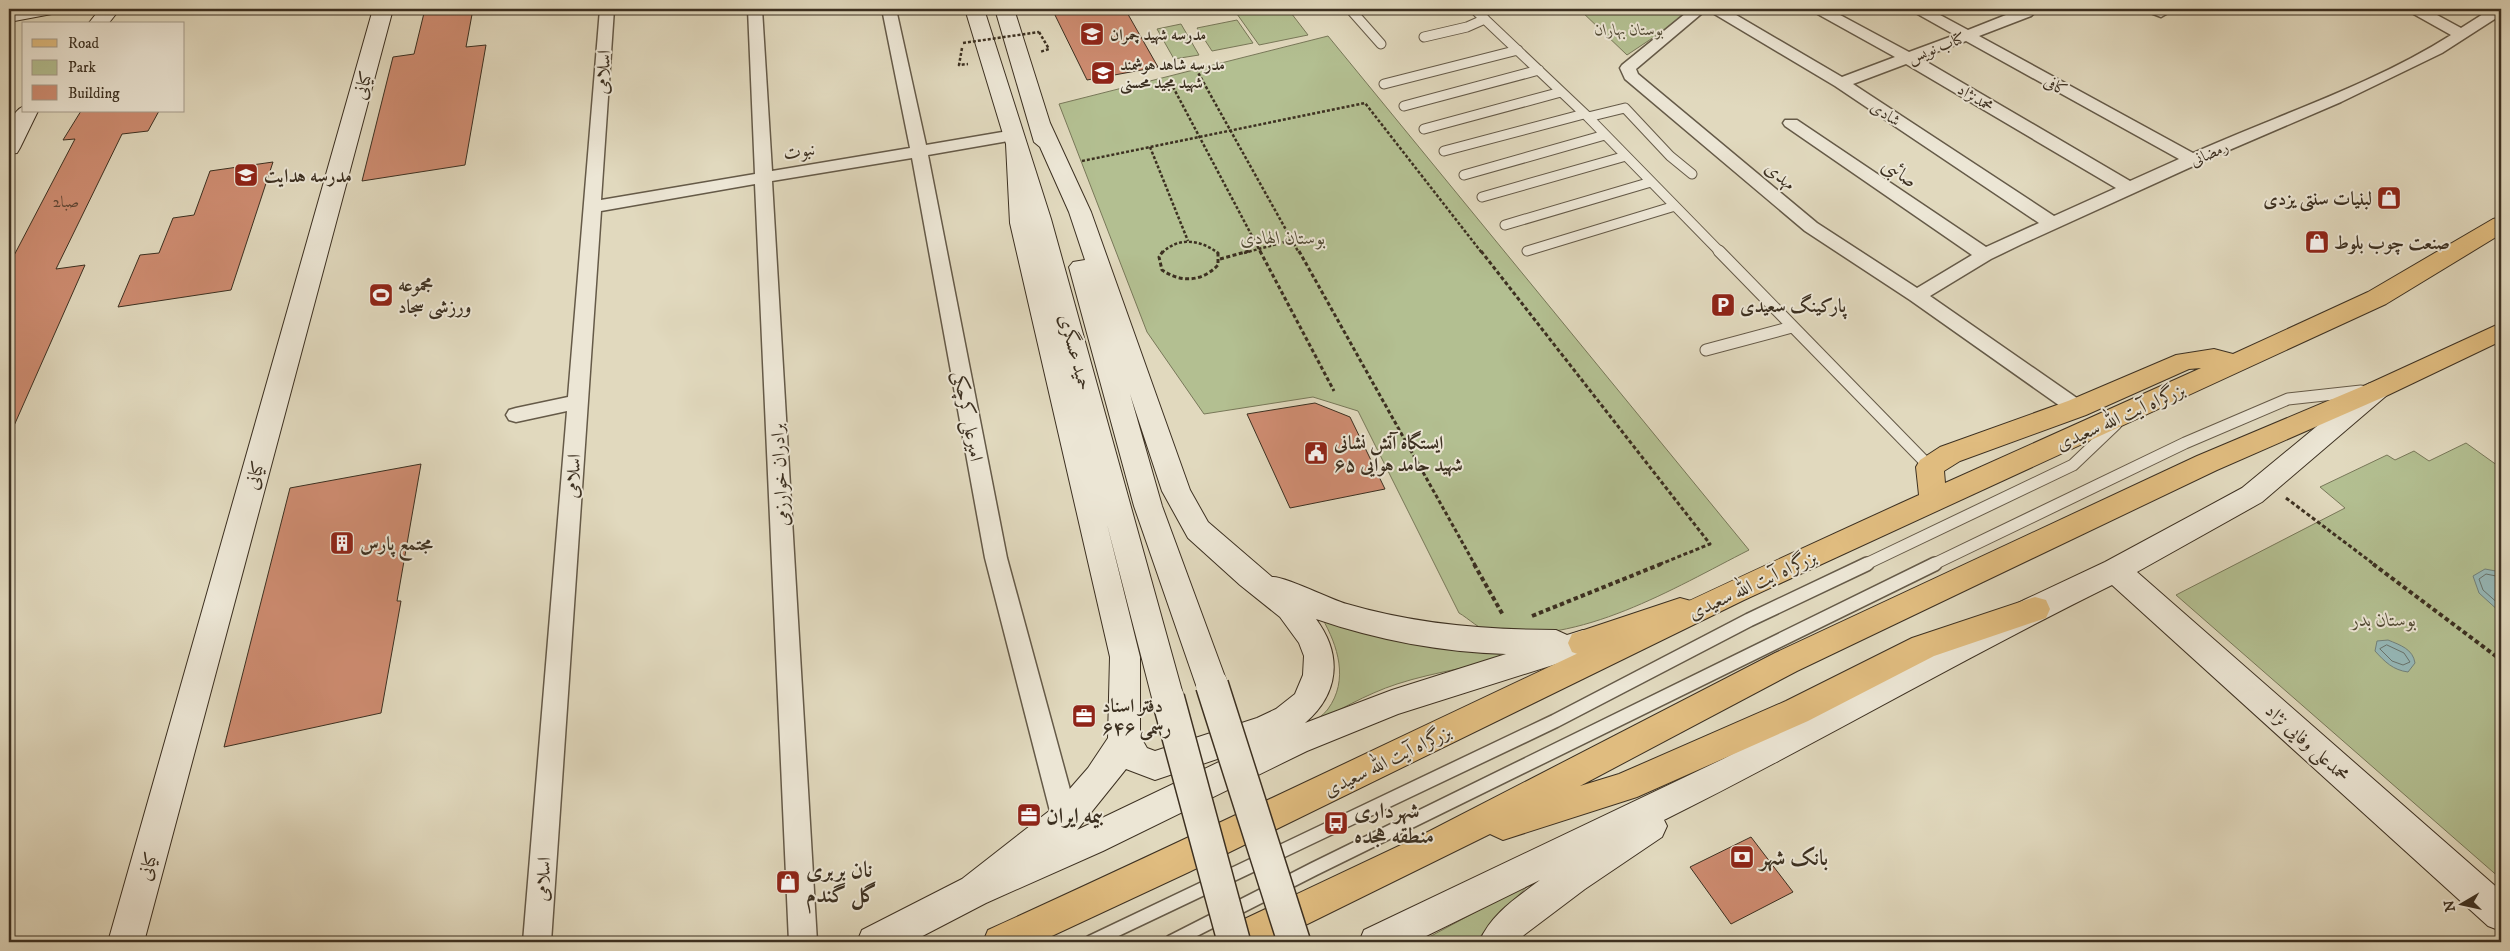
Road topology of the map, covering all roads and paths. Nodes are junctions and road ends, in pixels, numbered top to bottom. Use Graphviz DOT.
graph roads {
  1 [pos="50,9"];
  2 [pos="110,9"];
  3 [pos="383,9"];
  4 [pos="607,9"];
  5 [pos="755,9"];
  6 [pos="889,9"];
  7 [pos="974,9"];
  8 [pos="1004,9"];
  9 [pos="1350,9"];
  10 [pos="1474,9"];
  11 [pos="1700,9"];
  12 [pos="1716,9"];
  13 [pos="1819,9"];
  14 [pos="1920,9"];
  15 [pos="2028,9"];
  16 [pos="2416,9"];
  17 [pos="2501,9"];
  18 [pos="12,13"];
  19 [pos="1485,19"];
  20 [pos="100,22"];
  21 [pos="2461,34"];
  22 [pos="1967,35"];
  23 [pos="1424,37"];
  24 [pos="1381,44"];
  25 [pos="1049,49"];
  26 [pos="1518,50"];
  27 [pos="1908,58"];
  28 [pos="959,65"];
  29 [pos="1196,69"];
  30 [pos="1539,70"];
  31 [pos="1384,84"];
  32 [pos="1841,84"];
  33 [pos="1173,87"];
  34 [pos="1561,92"];
  35 [pos="1404,106"];
  36 [pos="26,112"];
  37 [pos="27,112"];
  38 [pos="1586,116"];
  39 [pos="1791,123"];
  40 [pos="1040,124"];
  41 [pos="1424,129"];
  42 [pos="9,131"];
  43 [pos="1231,131"];
  44 [pos="1605,135"];
  45 [pos="1199,137"];
  46 [pos="1015,140"];
  47 [pos="1150,147"];
  48 [pos="9,148"];
  49 [pos="918,151"];
  50 [pos="1444,151"];
  51 [pos="1626,156"];
  52 [pos="2193,160"];
  53 [pos="1059,166"];
  54 [pos="1692,174"];
  55 [pos="1464,175"];
  56 [pos="764,178"];
  57 [pos="1651,182"];
  58 [pos="2131,189"];
  59 [pos="1482,197"];
  60 [pos="1675,206"];
  61 [pos="592,208"];
  62 [pos="2052,223"];
  63 [pos="2501,224"];
  64 [pos="1505,225"];
  65 [pos="2501,232"];
  66 [pos="1292,240"];
  67 [pos="1188,241"];
  68 [pos="2469,244"];
  69 [pos="1259,249"];
  70 [pos="1527,251"];
  71 [pos="1984,255"];
  72 [pos="1220,259"];
  73 [pos="1917,296"];
  74 [pos="1792,327"];
  75 [pos="2501,331"];
  76 [pos="1706,350"];
  77 [pos="2235,363"];
  78 [pos="2377,390"];
  79 [pos="1334,391"];
  80 [pos="578,402"];
  81 [pos="2077,408"];
  82 [pos="2126,414"];
  83 [pos="516,415"];
  84 [pos="1930,467"];
  85 [pos="2266,483"];
  86 [pos="1933,500"];
  87 [pos="2115,570"];
  88 [pos="1250,577"];
  89 [pos="1734,592"];
  90 [pos="2035,609"];
  91 [pos="1503,617"];
  92 [pos="1526,618"];
  93 [pos="1583,643"];
  94 [pos="2501,660"];
  95 [pos="1124,738"];
  96 [pos="1735,769"];
  97 [pos="1065,819"];
  98 [pos="1432,847"];
  99 [pos="974,891"];
  100 [pos="2501,914"];
  101 [pos="126,942"];
  102 [pos="537,942"];
  103 [pos="803,942"];
  104 [pos="875,942"];
  105 [pos="1001,942"];
  106 [pos="1091,942"];
  107 [pos="1171,942"];
  108 [pos="1234,942"];
  109 [pos="1294,942"];
  110 [pos="1377,942"];
  111 [pos="1497,942"];
  1 -- 18 [label="main road"];
  2 -- 20 [label="main road"];
  3 -- 101 [label="main road, کیانی"];
  4 -- 61 [label="street, اسلامی"];
  5 -- 56 [label="street, برادران خوارزمی"];
  6 -- 49 [label="street, امیرعلی کرچکی"];
  7 -- 46 [label="main road, حمید عسگری"];
  8 -- 40 [label="main road, حمید عسگری"];
  9 -- 24 [label="lane"];
  10 -- 19 [label="lane"];
  11 -- 73 [label="street, مهدی"];
  12 -- 32 [label="street, شادی"];
  13 -- 27 [label="street, محمدنژاد"];
  14 -- 22 [label="street, کافی"];
  15 -- 22 [label="street, کتاب نویس"];
  16 -- 21 [label="street"];
  17 -- 21 [label="street, رمضانی"];
  19 -- 23 [label="lane"];
  19 -- 26 [label="lane"];
  21 -- 52 [label="street, رمضانی"];
  22 -- 27 [label="street, کتاب نویس"];
  22 -- 52 [label="street, کافی"];
  25 -- 28 [label="path, bridge"];
  26 -- 30 [label="lane"];
  26 -- 31 [label="lane"];
  27 -- 32 [label="street, کتاب نویس"];
  27 -- 58 [label="street, محمدنژاد"];
  29 -- 43 [label="path"];
  30 -- 34 [label="lane"];
  30 -- 35 [label="lane"];
  32 -- 62 [label="street, شادی"];
  33 -- 45 [label="path"];
  34 -- 38 [label="lane"];
  34 -- 41 [label="lane"];
  36 -- 42 [label="main road"];
  37 -- 48 [label="main road"];
  38 -- 44 [label="lane"];
  38 -- 50 [label="lane"];
  38 -- 54 [label="lane"];
  39 -- 71 [label="street, صائبی"];
  40 -- 53 [label="main road"];
  40 -- 109 [label="main road, حمید عسگری, bridge"];
  43 -- 45 [label="path"];
  43 -- 66 [label="path"];
  43 -- 92 [label="path"];
  44 -- 51 [label="lane"];
  44 -- 55 [label="lane"];
  45 -- 47 [label="path"];
  45 -- 69 [label="path"];
  46 -- 49 [label="street, نبوت"];
  46 -- 95 [label="main road"];
  46 -- 108 [label="main road, حمید عسگری, bridge"];
  47 -- 53 [label="path"];
  47 -- 67 [label="path"];
  49 -- 56 [label="street, نبوت"];
  49 -- 97 [label="street, امیرعلی کرچکی"];
  51 -- 57 [label="lane"];
  51 -- 59 [label="lane"];
  52 -- 58 [label="street, رمضانی"];
  53 -- 88 [label="main road"];
  56 -- 61 [label="street, نبوت"];
  56 -- 103 [label="street, برادران خوارزمی"];
  57 -- 60 [label="lane"];
  57 -- 64 [label="lane"];
  58 -- 62 [label="street, رمضانی"];
  60 -- 70 [label="lane"];
  60 -- 74 [label="lane"];
  61 -- 80 [label="street, اسلامی"];
  62 -- 71 [label="street, رمضانی"];
  63 -- 68 [label="main road, بزرگراه آیت الله سعیدی"];
  65 -- 68 [label="main road"];
  66 -- 69 [label="path"];
  66 -- 91 [label="path"];
  67 -- 72 [label="path"];
  67 -- 72 [label="path"];
  68 -- 77 [label="main road, بزرگراه آیت الله سعیدی"];
  69 -- 72 [label="path"];
  69 -- 79 [label="path"];
  71 -- 73 [label="street, رمضانی"];
  73 -- 81 [label="street, مهدی"];
  74 -- 76 [label="lane"];
  74 -- 84 [label="lane"];
  75 -- 78 [label="main road"];
  77 -- 81 [label="main road"];
  77 -- 82 [label="main road, بزرگراه آیت الله سعیدی"];
  78 -- 85 [label="main road"];
  78 -- 98 [label="main road"];
  78 -- 107 [label="lane"];
  80 -- 83 [label="street"];
  80 -- 102 [label="street, اسلامی"];
  81 -- 84 [label="main road"];
  82 -- 86 [label="main road, بزرگراه آیت الله سعیدی"];
  82 -- 106 [label="lane"];
  84 -- 86 [label="main road"];
  85 -- 87 [label="main road"];
  85 -- 94 [label="path"];
  86 -- 89 [label="main road, بزرگراه آیت الله سعیدی"];
  87 -- 90 [label="main road"];
  87 -- 100 [label="main road, محمدعلی وفایی نژاد"];
  88 -- 93 [label="main road"];
  88 -- 95 [label="main road"];
  89 -- 93 [label="main road"];
  89 -- 105 [label="main road, بزرگراه آیت الله سعیدی"];
  90 -- 96 [label="main road"];
  90 -- 98 [label="main road"];
  93 -- 99 [label="main road"];
  95 -- 97 [label="main road"];
  96 -- 110 [label="main road"];
  96 -- 111 [label="main road"];
  97 -- 99 [label="main road"];
  98 -- 108 [label="main road"];
  99 -- 104 [label="main road"];
}
